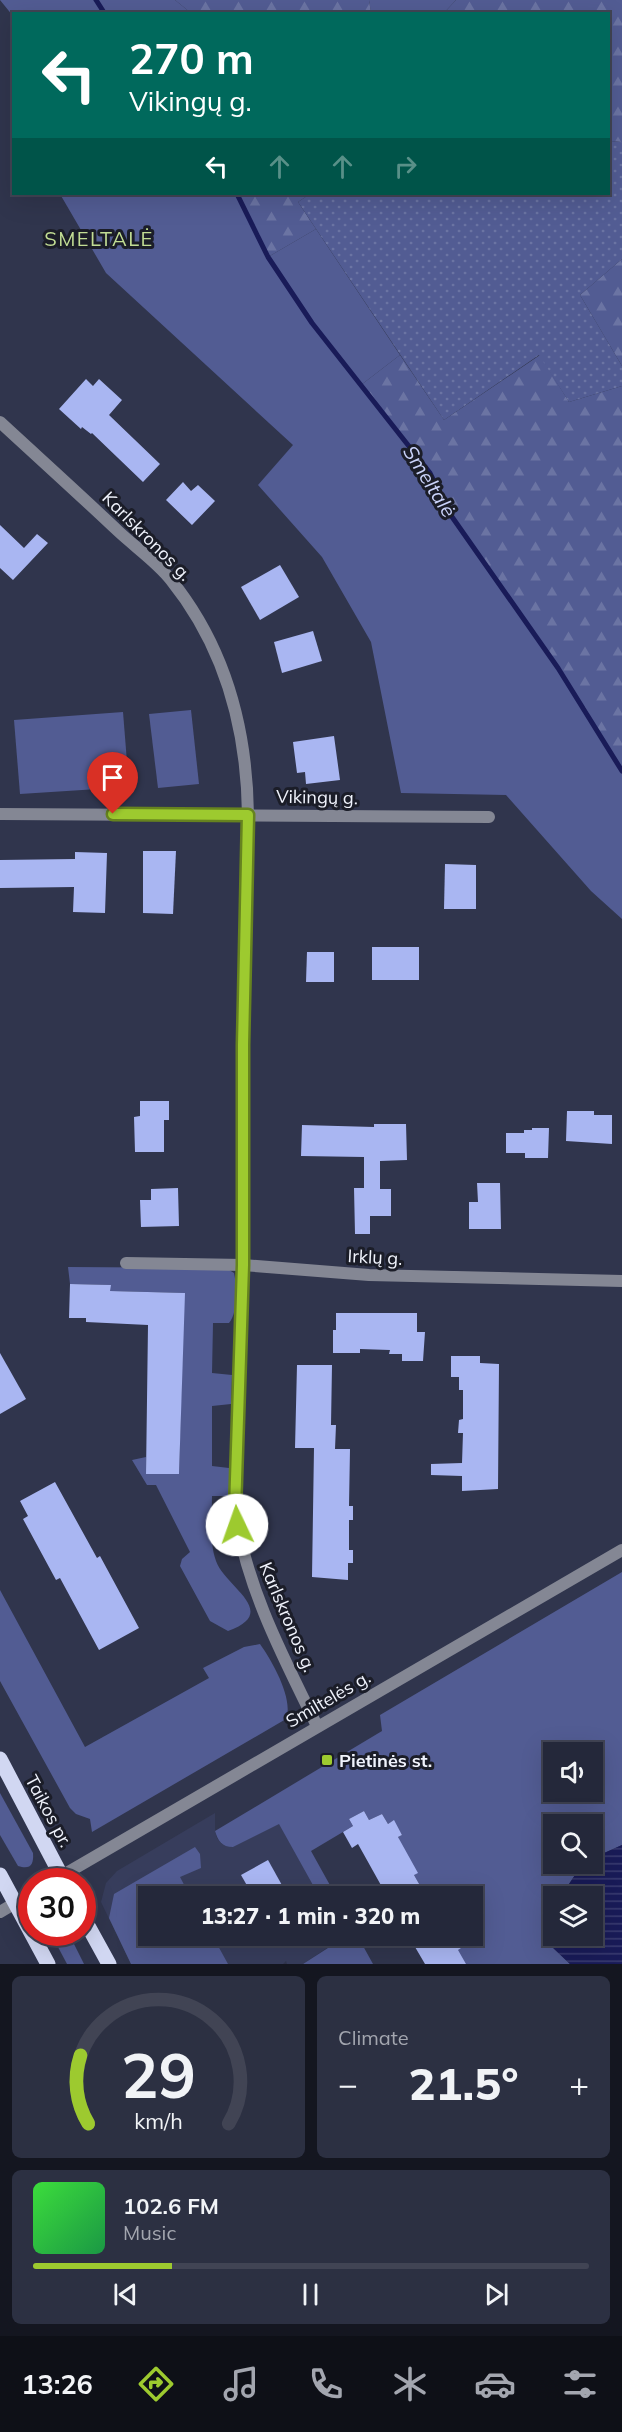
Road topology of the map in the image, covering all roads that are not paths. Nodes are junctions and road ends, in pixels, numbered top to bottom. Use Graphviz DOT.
graph roads {
  1 [pos="0,422"];
  2 [pos="0,814"];
  3 [pos="248,815"];
  4 [pos="489,817"];
  5 [pos="126,1263"];
  6 [pos="243,1265"];
  7 [pos="622,1281"];
  8 [pos="622,1550"];
  9 [pos="317,1726"];
  10 [pos="0,1759"];
  11 [pos="54,1868"];
  12 [pos="78,1868"];
  13 [pos="0,1875"];
  14 [pos="18,1901"];
  15 [pos="15,1903"];
  16 [pos="0,1911"];
  17 [pos="96,1940"];
  18 [pos="48,1964"];
  19 [pos="110,1964"];
  1 -- 3 [label="street, Karlskronos g."];
  2 -- 3 [label="street, Vikingų g."];
  3 -- 4 [label="street, Vikingų g."];
  3 -- 6 [label="street, Karlskronos g."];
  5 -- 6 [label="street, Irklų g."];
  6 -- 7 [label="street, Irklų g."];
  6 -- 9 [label="street, Karlskronos g."];
  8 -- 9 [label="street, Smiltelės g."];
  9 -- 12 [label="street, Smiltelės g."];
  10 -- 11 [label="main road, Taikos pr."];
  13 -- 15 [label="main road"];
  14 -- 15 [label="street"];
  15 -- 16 [label="street"];
  15 -- 18 [label="main road"];
  17 -- 19 [label="main road"];
}
